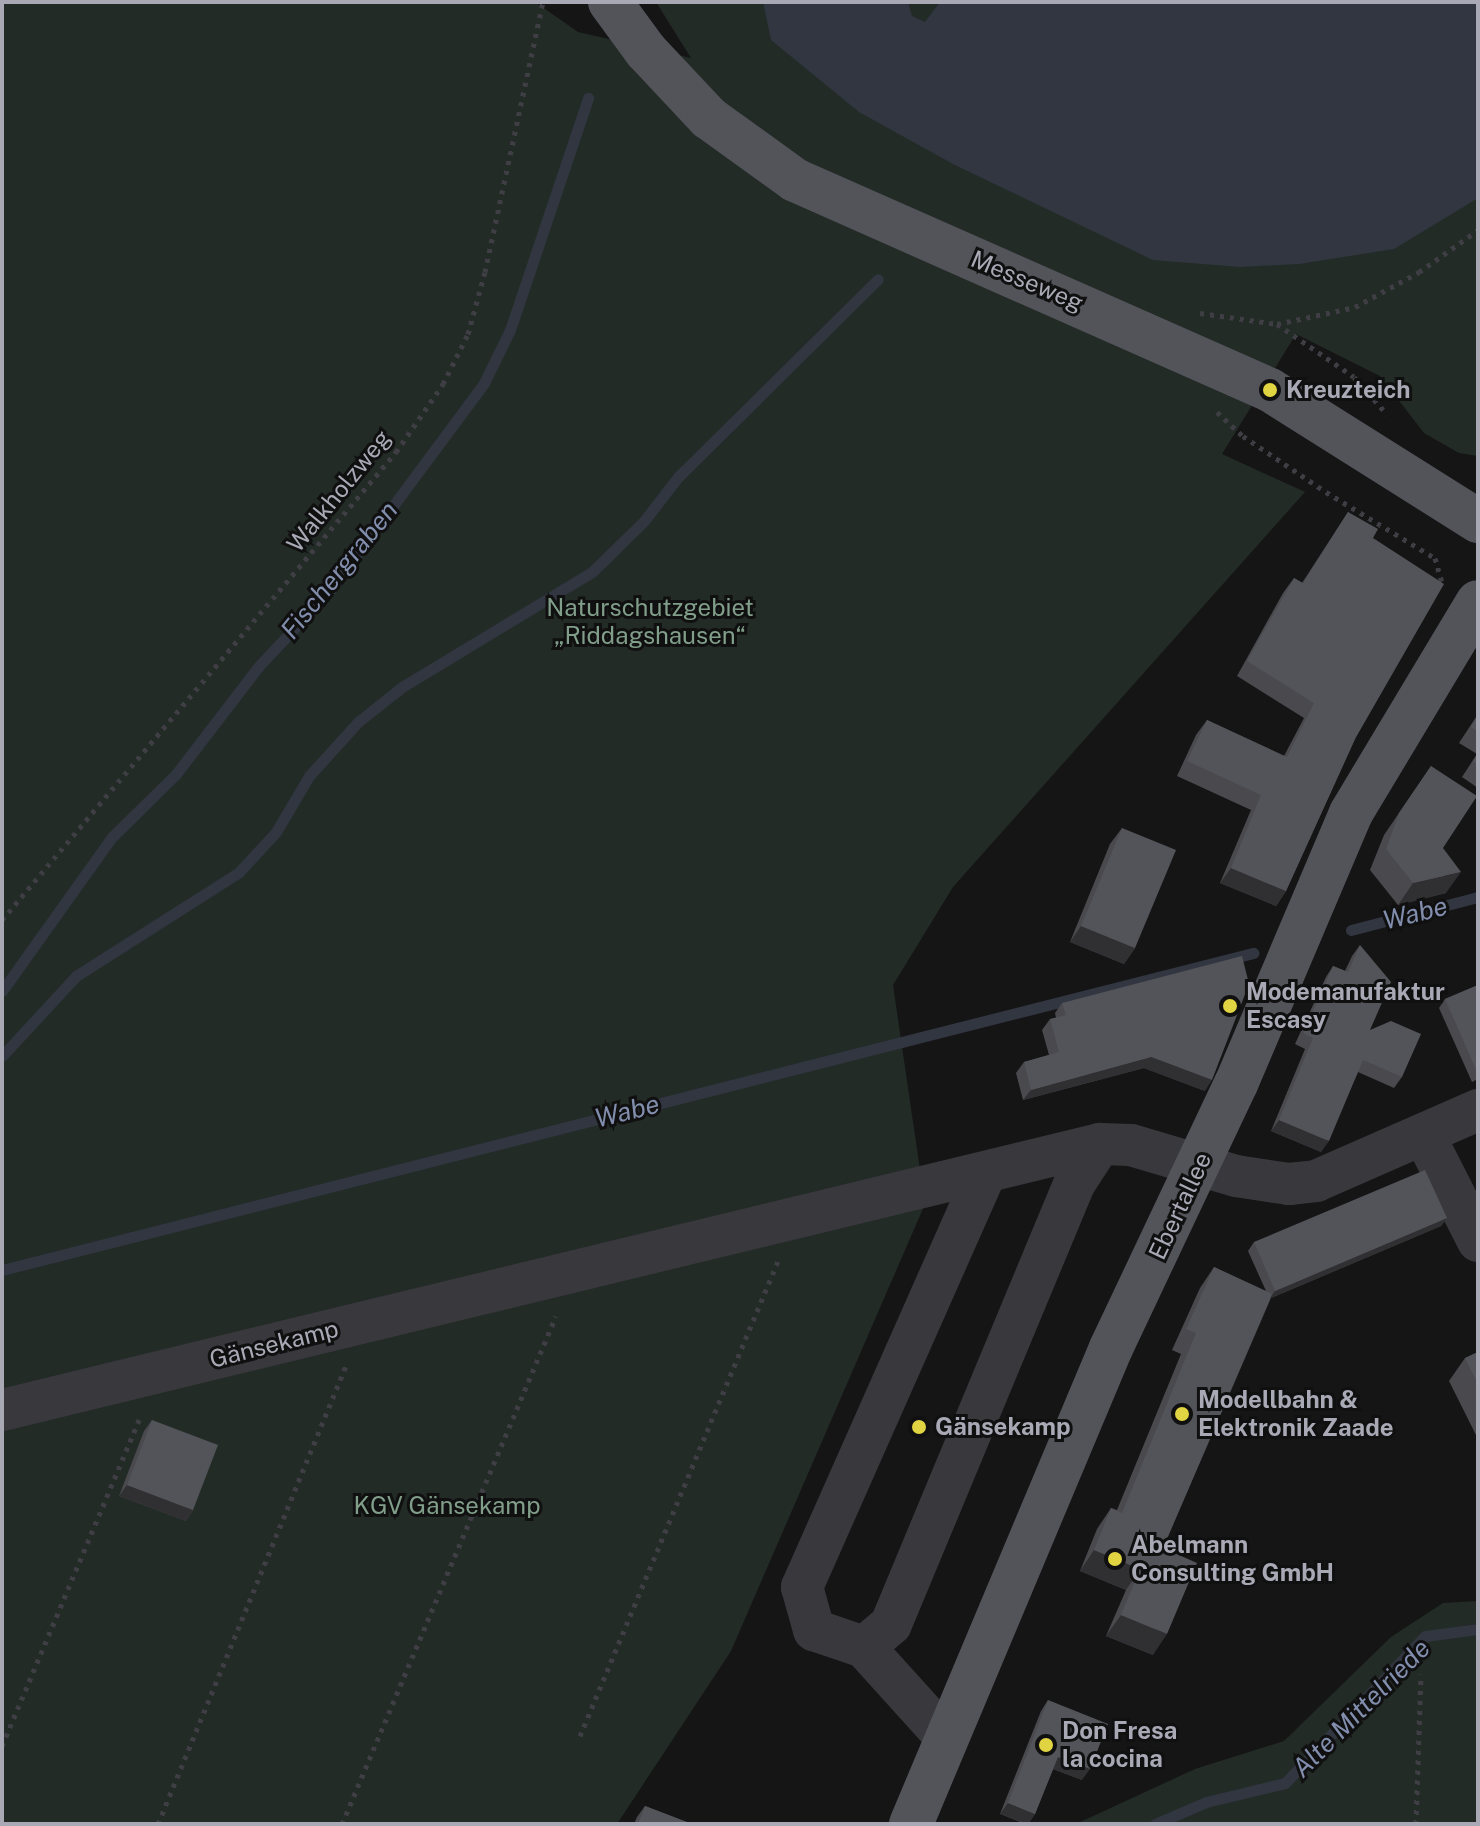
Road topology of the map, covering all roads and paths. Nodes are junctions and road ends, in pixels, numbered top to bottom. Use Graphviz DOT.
graph roads {
  1 [pos="543,2"];
  2 [pos="610,2"];
  3 [pos="1478,230"];
  4 [pos="1189,311"];
  5 [pos="1277,324"];
  6 [pos="1390,418"];
  7 [pos="1478,521"];
  8 [pos="1421,547"];
  9 [pos="1460,595"];
  10 [pos="2,920"];
  11 [pos="1478,1110"];
  12 [pos="1424,1135"];
  13 [pos="1100,1144"];
  14 [pos="1199,1166"];
  15 [pos="985,1174"];
  16 [pos="797,1216"];
  17 [pos="1478,1241"];
  18 [pos="575,1270"];
  19 [pos="365,1321"];
  20 [pos="159,1372"];
  21 [pos="2,1410"];
  22 [pos="864,1647"];
  23 [pos="1421,1674"];
  24 [pos="580,1736"];
  25 [pos="947,1739"];
  26 [pos="2,1746"];
  27 [pos="158,1824"];
  28 [pos="342,1824"];
  29 [pos="911,1824"];
  30 [pos="1416,1824"];
  1 -- 10 [label="path, Walkholzweg"];
  2 -- 7 [label="main road, Messeweg"];
  3 -- 5 [label="path"];
  4 -- 5 [label="path"];
  5 -- 6 [label="path"];
  8 -- 9 [label="path"];
  9 -- 14 [label="main road, Ebertallee"];
  11 -- 12 [label="street, Gänsekamp"];
  12 -- 14 [label="street, Gänsekamp"];
  12 -- 17 [label="street"];
  13 -- 14 [label="street, Gänsekamp"];
  13 -- 15 [label="street, Gänsekamp"];
  13 -- 22 [label="street"];
  14 -- 25 [label="main road, Ebertallee"];
  15 -- 16 [label="street, Gänsekamp"];
  15 -- 22 [label="street"];
  16 -- 18 [label="street, Gänsekamp"];
  16 -- 24 [label="path"];
  18 -- 19 [label="street, Gänsekamp"];
  18 -- 28 [label="path"];
  19 -- 20 [label="street, Gänsekamp"];
  19 -- 27 [label="path"];
  20 -- 21 [label="street, Gänsekamp"];
  20 -- 26 [label="path"];
  22 -- 25 [label="street"];
  23 -- 30 [label="path"];
  25 -- 29 [label="main road, Ebertallee"];
}
